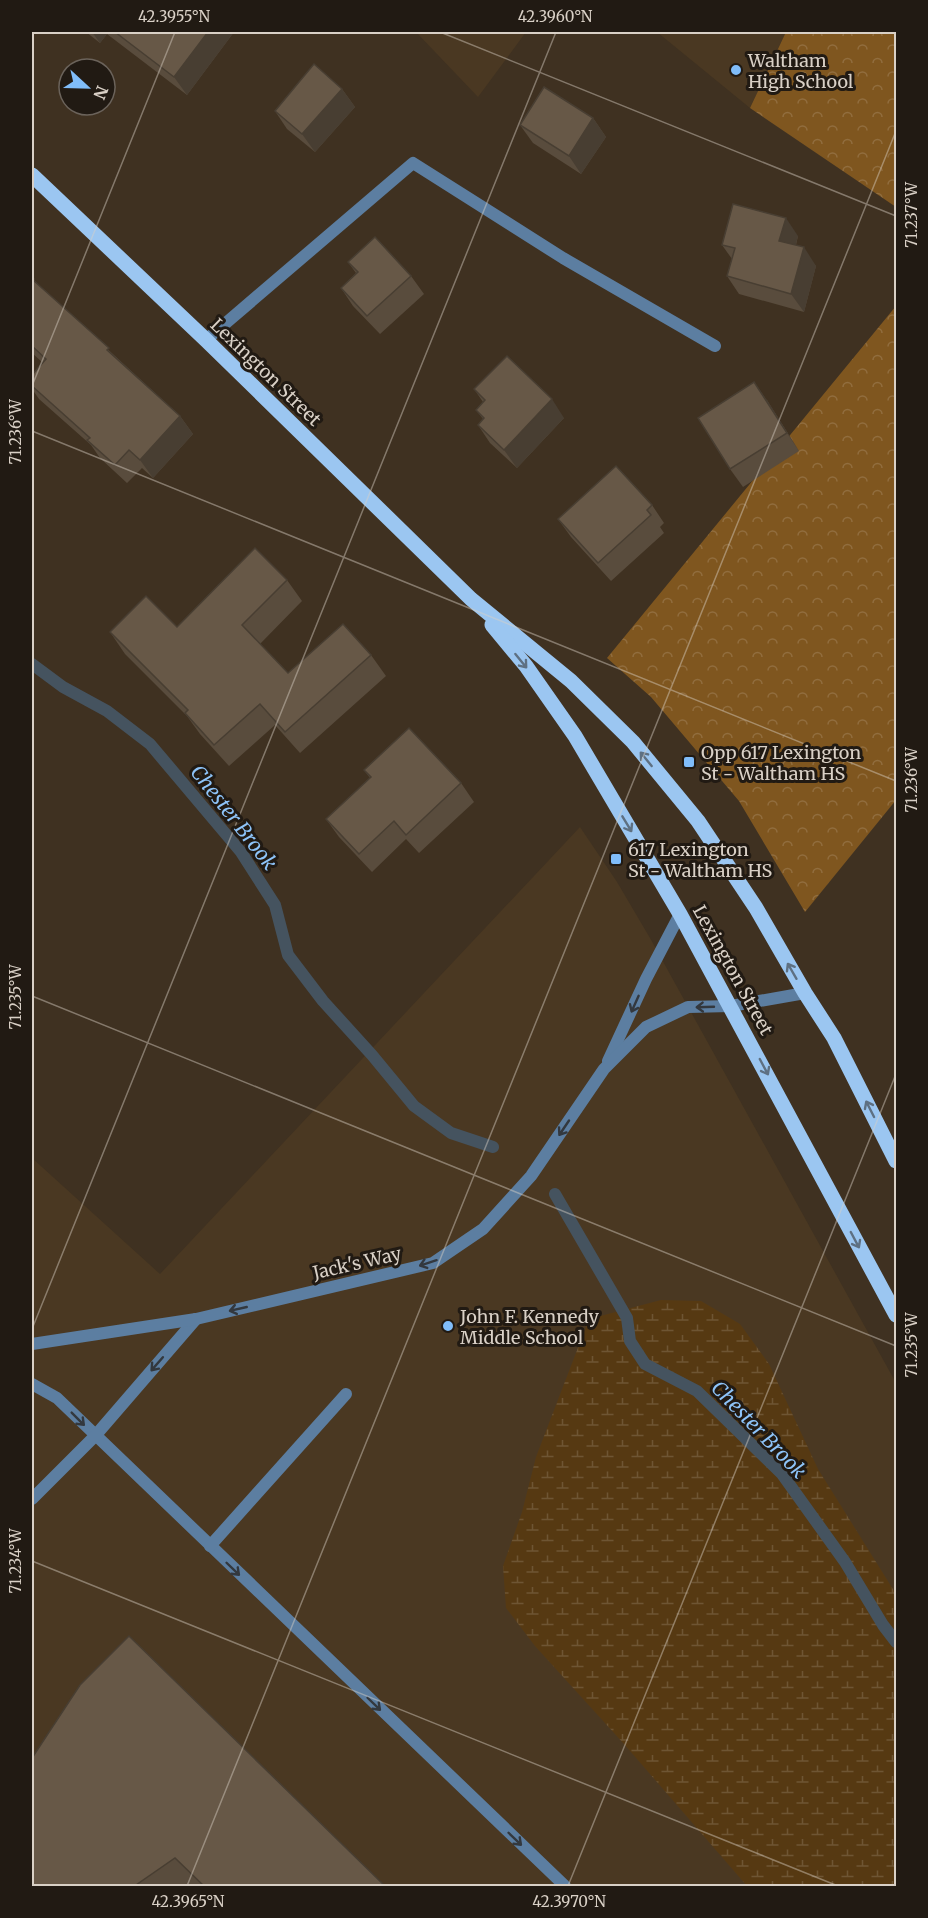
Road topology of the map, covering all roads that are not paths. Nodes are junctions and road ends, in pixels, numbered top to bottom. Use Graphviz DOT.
graph roads {
  1 [pos="32,175"];
  2 [pos="206,340"];
  3 [pos="715,346"];
  4 [pos="471,599"];
  5 [pos="680,914"];
  6 [pos="805,993"];
  7 [pos="731,1006"];
  8 [pos="604,1069"];
  9 [pos="897,1161"];
  10 [pos="897,1315"];
  11 [pos="196,1319"];
  12 [pos="32,1344"];
  13 [pos="32,1384"];
  14 [pos="346,1394"];
  15 [pos="95,1436"];
  16 [pos="32,1499"];
  17 [pos="210,1546"];
  18 [pos="565,1887"];
  1 -- 2 [label="main road, Lexington Street"];
  2 -- 3 [label="street"];
  2 -- 4 [label="main road, Lexington Street"];
  4 -- 5 [label="main road, Lexington Street, one-way"];
  6 -- 4 [label="main road, Lexington Street, one-way"];
  5 -- 7 [label="main road, Lexington Street"];
  5 -- 8 [label="street, Jack's Way, one-way"];
  6 -- 7 [label="street, Jack's Way"];
  9 -- 6 [label="main road, Lexington Street, one-way"];
  7 -- 8 [label="street, Jack's Way, one-way"];
  7 -- 10 [label="main road, Lexington Street, one-way"];
  8 -- 11 [label="street, Jack's Way, one-way"];
  11 -- 12 [label="street, Jack's Way"];
  11 -- 15 [label="street, one-way"];
  13 -- 15 [label="street, one-way"];
  14 -- 17 [label="street"];
  15 -- 16 [label="street"];
  15 -- 17 [label="street"];
  17 -- 18 [label="street, one-way"];
}
